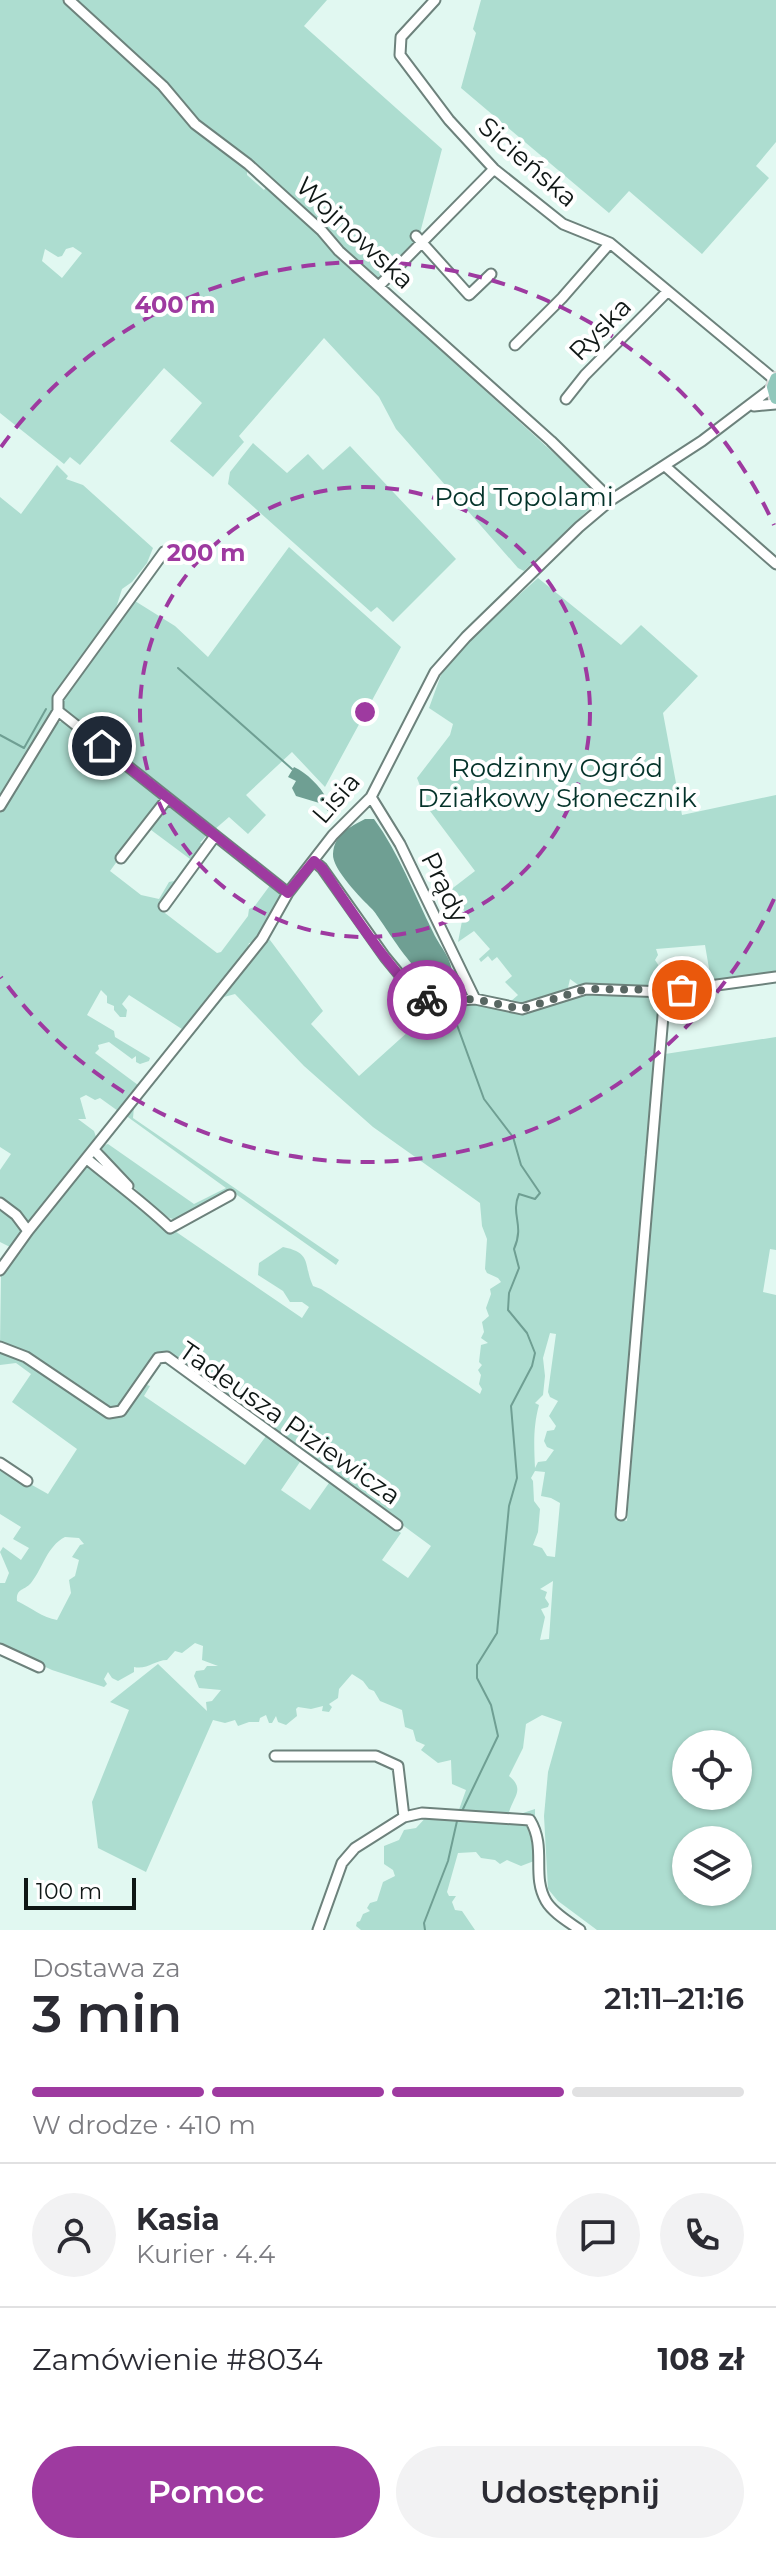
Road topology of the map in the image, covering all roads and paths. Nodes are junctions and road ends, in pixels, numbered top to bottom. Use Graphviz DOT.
graph roads {
  1 [pos="69,0"];
  2 [pos="435,0"];
  3 [pos="494,169"];
  4 [pos="418,239"];
  5 [pos="610,243"];
  6 [pos="491,274"];
  7 [pos="379,286"];
  8 [pos="667,292"];
  9 [pos="515,345"];
  10 [pos="775,386"];
  11 [pos="566,399"];
  12 [pos="776,404"];
  13 [pos="750,407"];
  14 [pos="665,466"];
  15 [pos="611,500"];
  16 [pos="164,552"];
  17 [pos="776,564"];
  18 [pos="58,711"];
  19 [pos="371,797"];
  20 [pos="167,799"];
  21 [pos="0,806"];
  22 [pos="215,836"];
  23 [pos="121,858"];
  24 [pos="314,861"];
  25 [pos="288,893"];
  26 [pos="164,906"];
  27 [pos="776,977"];
  28 [pos="665,992"];
  29 [pos="475,999"];
  30 [pos="94,1150"];
  31 [pos="87,1159"];
  32 [pos="230,1195"];
  33 [pos="141,1200"];
  34 [pos="0,1203"];
  35 [pos="28,1231"];
  36 [pos="0,1270"];
  37 [pos="2,1349"];
  38 [pos="0,1463"];
  39 [pos="27,1481"];
  40 [pos="621,1515"];
  41 [pos="397,1525"];
  42 [pos="0,1649"];
  43 [pos="39,1667"];
  44 [pos="275,1756"];
  45 [pos="404,1817"];
  46 [pos="318,1930"];
  47 [pos="580,1930"];
  1 -- 7 [label="street, Wojnowska"];
  2 -- 3 [label="street, Sicieńska"];
  3 -- 4 [label="street"];
  3 -- 5 [label="street, Sicieńska"];
  4 -- 6 [label="street"];
  4 -- 7 [label="street"];
  5 -- 8 [label="street, Sicieńska"];
  5 -- 9 [label="street"];
  7 -- 15 [label="street, Wojnowska"];
  8 -- 10 [label="street, Sicieńska"];
  8 -- 11 [label="street, Ryska"];
  10 -- 13 [label="street, Lisia"];
  12 -- 13 [label="street, Lisia"];
  13 -- 14 [label="street, Lisia"];
  14 -- 15 [label="street, Lisia"];
  14 -- 17 [label="street"];
  15 -- 19 [label="street, Lisia"];
  16 -- 18 [label="street"];
  18 -- 20 [label="street"];
  18 -- 21 [label="street"];
  19 -- 24 [label="street, Lisia"];
  19 -- 29 [label="street, Prądy"];
  20 -- 22 [label="street"];
  20 -- 23 [label="street"];
  22 -- 25 [label="street"];
  22 -- 26 [label="street"];
  24 -- 25 [label="street, Lisia"];
  24 -- 29 [label="street"];
  25 -- 30 [label="street, Lisia"];
  27 -- 28 [label="street"];
  28 -- 29 [label="street"];
  28 -- 40 [label="street"];
  30 -- 31 [label="street, Lisia"];
  30 -- 33 [label="street"];
  31 -- 33 [label="street"];
  31 -- 35 [label="street, Lisia"];
  32 -- 33 [label="street"];
  34 -- 35 [label="street"];
  35 -- 36 [label="street, Lisia"];
  37 -- 41 [label="street, Tadeusza Piziewicza"];
  38 -- 39 [label="street"];
  42 -- 43 [label="street"];
  44 -- 45 [label="street"];
  45 -- 46 [label="street"];
  45 -- 47 [label="street"];
}
